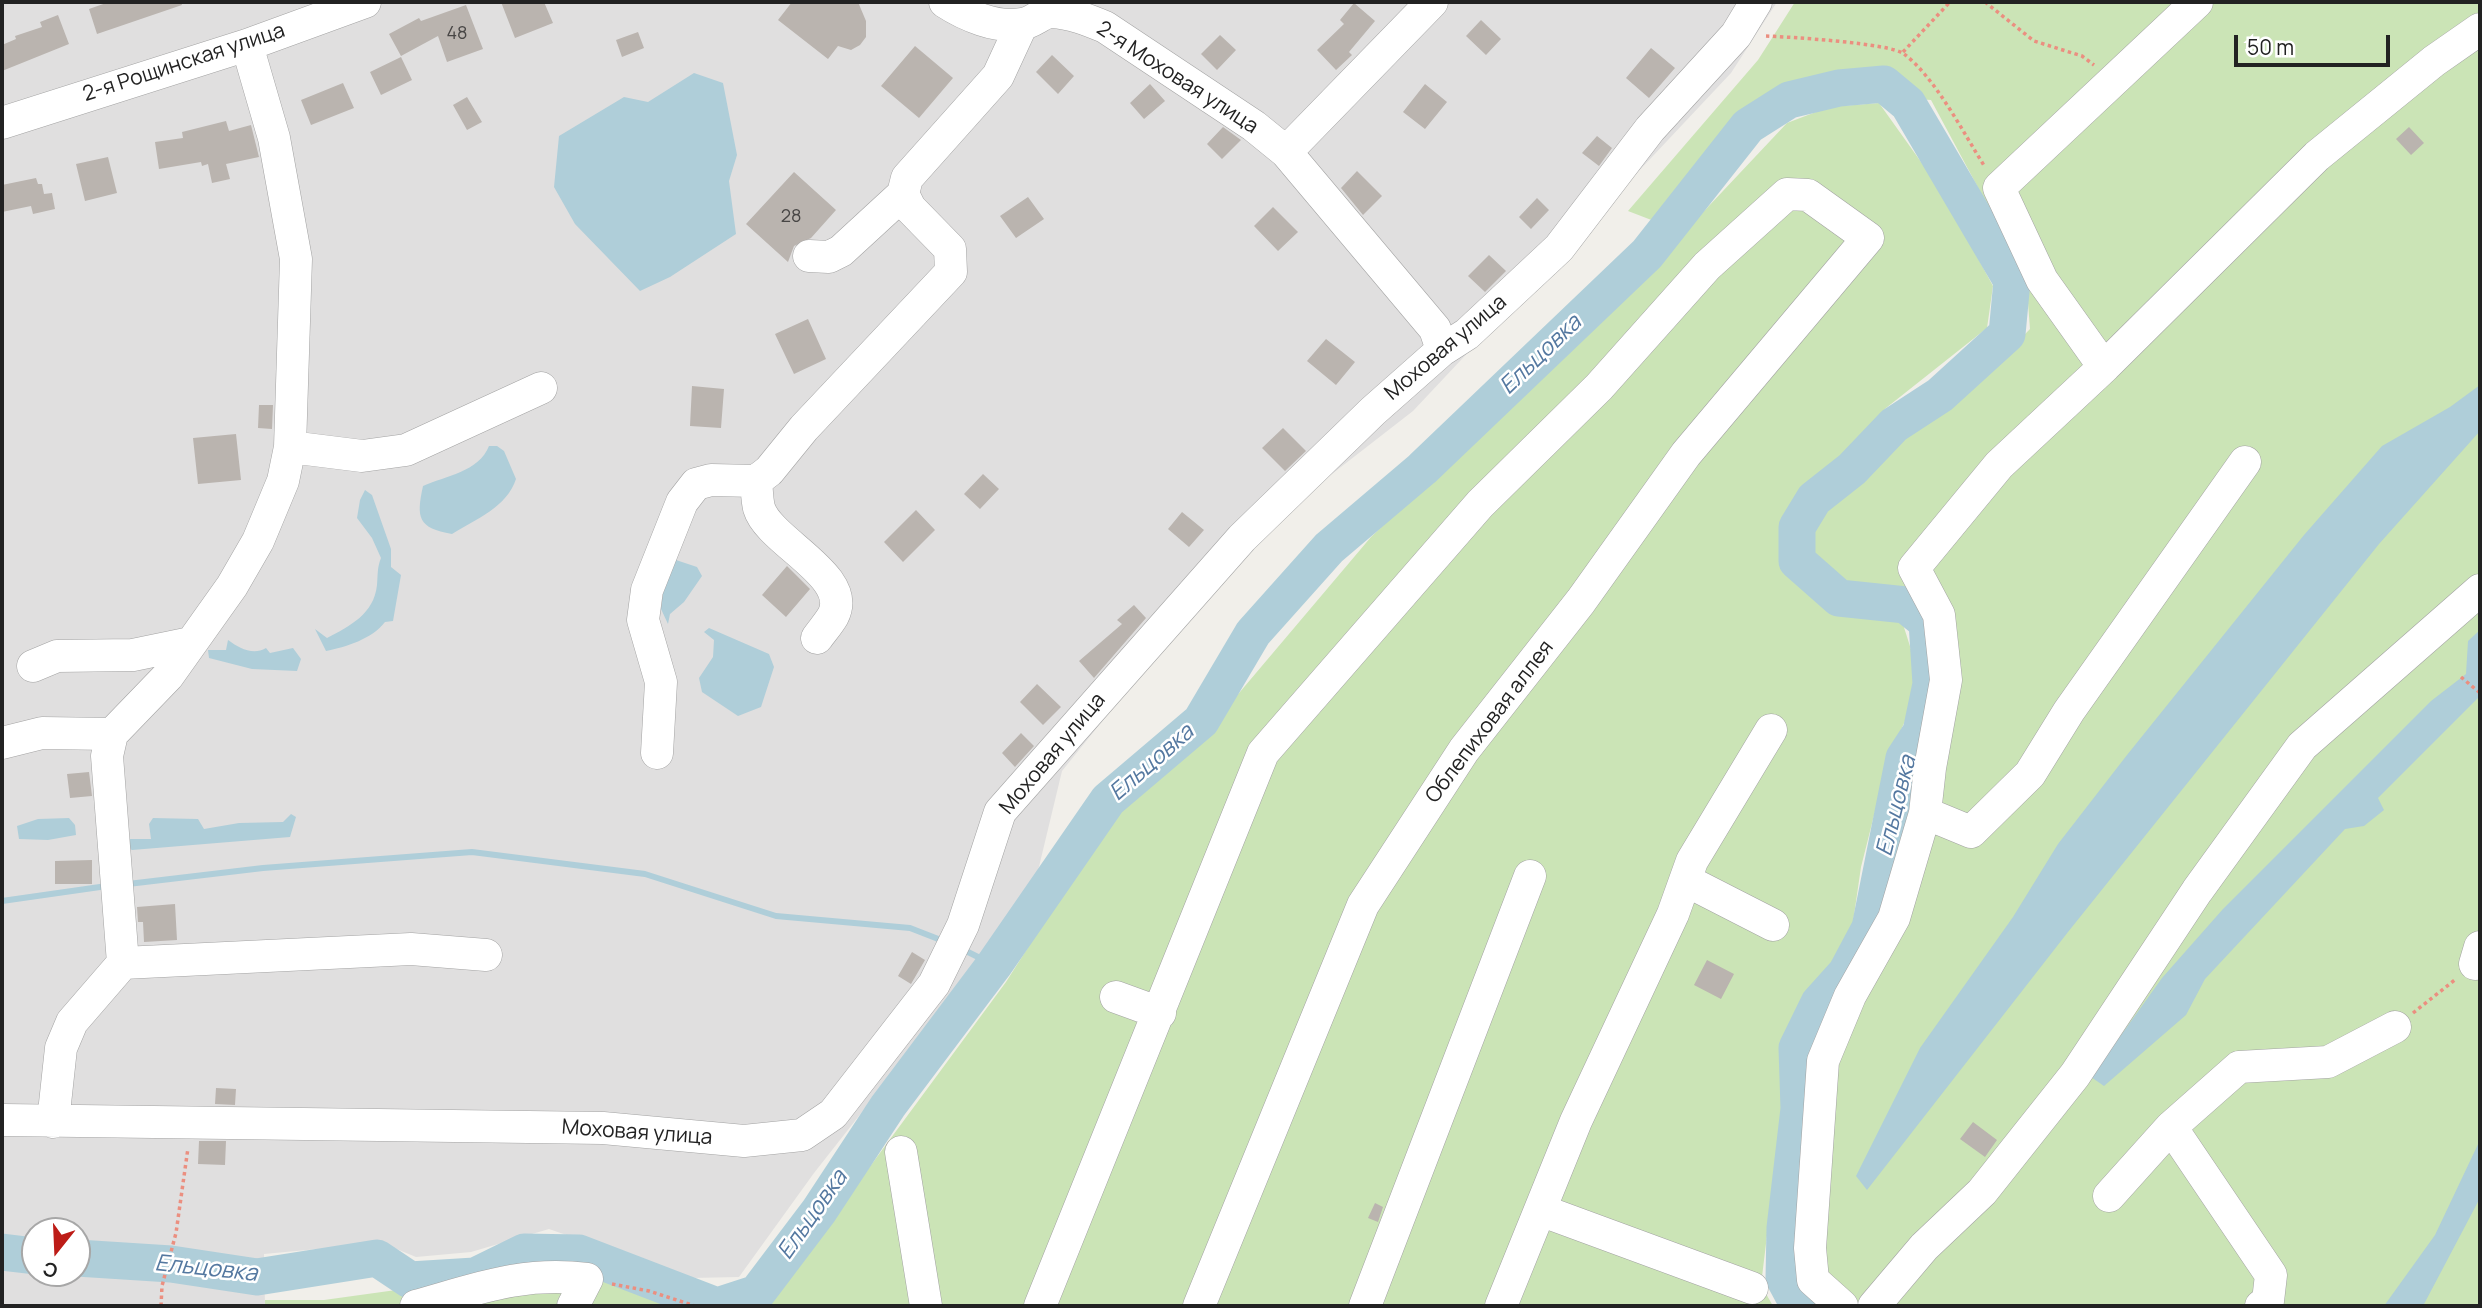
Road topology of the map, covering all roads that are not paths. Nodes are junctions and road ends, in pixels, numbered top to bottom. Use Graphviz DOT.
graph roads {
  1 [pos="365,2"];
  2 [pos="945,2"];
  3 [pos="1432,2"];
  4 [pos="1756,2"];
  5 [pos="2197,2"];
  6 [pos="1043,13"];
  7 [pos="2480,29"];
  8 [pos="247,45"];
  9 [pos="2,122"];
  10 [pos="1286,152"];
  11 [pos="903,194"];
  12 [pos="809,256"];
  13 [pos="1442,350"];
  14 [pos="2104,367"];
  15 [pos="541,388"];
  16 [pos="290,447"];
  17 [pos="2245,462"];
  18 [pos="763,476"];
  19 [pos="2480,590"];
  20 [pos="817,638"];
  21 [pos="191,643"];
  22 [pos="33,666"];
  23 [pos="1771,730"];
  24 [pos="112,734"];
  25 [pos="2,743"];
  26 [pos="657,753"];
  27 [pos="1925,813"];
  28 [pos="1531,876"];
  29 [pos="1687,881"];
  30 [pos="1773,925"];
  31 [pos="486,955"];
  32 [pos="123,963"];
  33 [pos="1116,998"];
  34 [pos="1160,1013"];
  35 [pos="2395,1027"];
  36 [pos="4,1120"];
  37 [pos="53,1122"];
  38 [pos="2171,1127"];
  39 [pos="901,1152"];
  40 [pos="2109,1196"];
  41 [pos="1540,1210"];
  42 [pos="1752,1289"];
  43 [pos="580,1293"];
  44 [pos="416,1306"];
  45 [pos="926,1306"];
  46 [pos="1040,1306"];
  47 [pos="1199,1306"];
  48 [pos="1365,1306"];
  49 [pos="1502,1306"];
  50 [pos="1842,1306"];
  51 [pos="1874,1306"];
  52 [pos="2261,1306"];
  1 -- 8 [label="street, 2-я Рощинская улица"];
  2 -- 6 [label="street, 2-я Моховая улица"];
  3 -- 10 [label="street"];
  4 -- 13 [label="street, Моховая улица"];
  5 -- 14 [label="street"];
  6 -- 10 [label="street, 2-я Моховая улица"];
  6 -- 11 [label="street"];
  7 -- 14 [label="street"];
  8 -- 9 [label="street, 2-я Рощинская улица"];
  8 -- 16 [label="street"];
  10 -- 13 [label="street, 2-я Моховая улица"];
  11 -- 12 [label="street"];
  11 -- 18 [label="street"];
  13 -- 37 [label="street, Моховая улица"];
  14 -- 27 [label="street"];
  15 -- 16 [label="street"];
  16 -- 21 [label="street"];
  17 -- 27 [label="street"];
  18 -- 20 [label="street"];
  18 -- 26 [label="street"];
  19 -- 51 [label="street"];
  21 -- 22 [label="street"];
  21 -- 24 [label="street"];
  23 -- 29 [label="street"];
  24 -- 25 [label="street"];
  24 -- 32 [label="street"];
  27 -- 50 [label="street"];
  28 -- 48 [label="street"];
  29 -- 30 [label="street"];
  29 -- 41 [label="street"];
  31 -- 32 [label="street"];
  32 -- 37 [label="street"];
  33 -- 34 [label="street"];
  34 -- 46 [label="street"];
  34 -- 47 [label="street, Облепиховая аллея"];
  35 -- 38 [label="street"];
  36 -- 37 [label="street, Моховая улица"];
  38 -- 40 [label="street"];
  38 -- 52 [label="street"];
  39 -- 45 [label="street"];
  41 -- 42 [label="street"];
  41 -- 49 [label="street"];
  43 -- 44 [label="street"];
}
